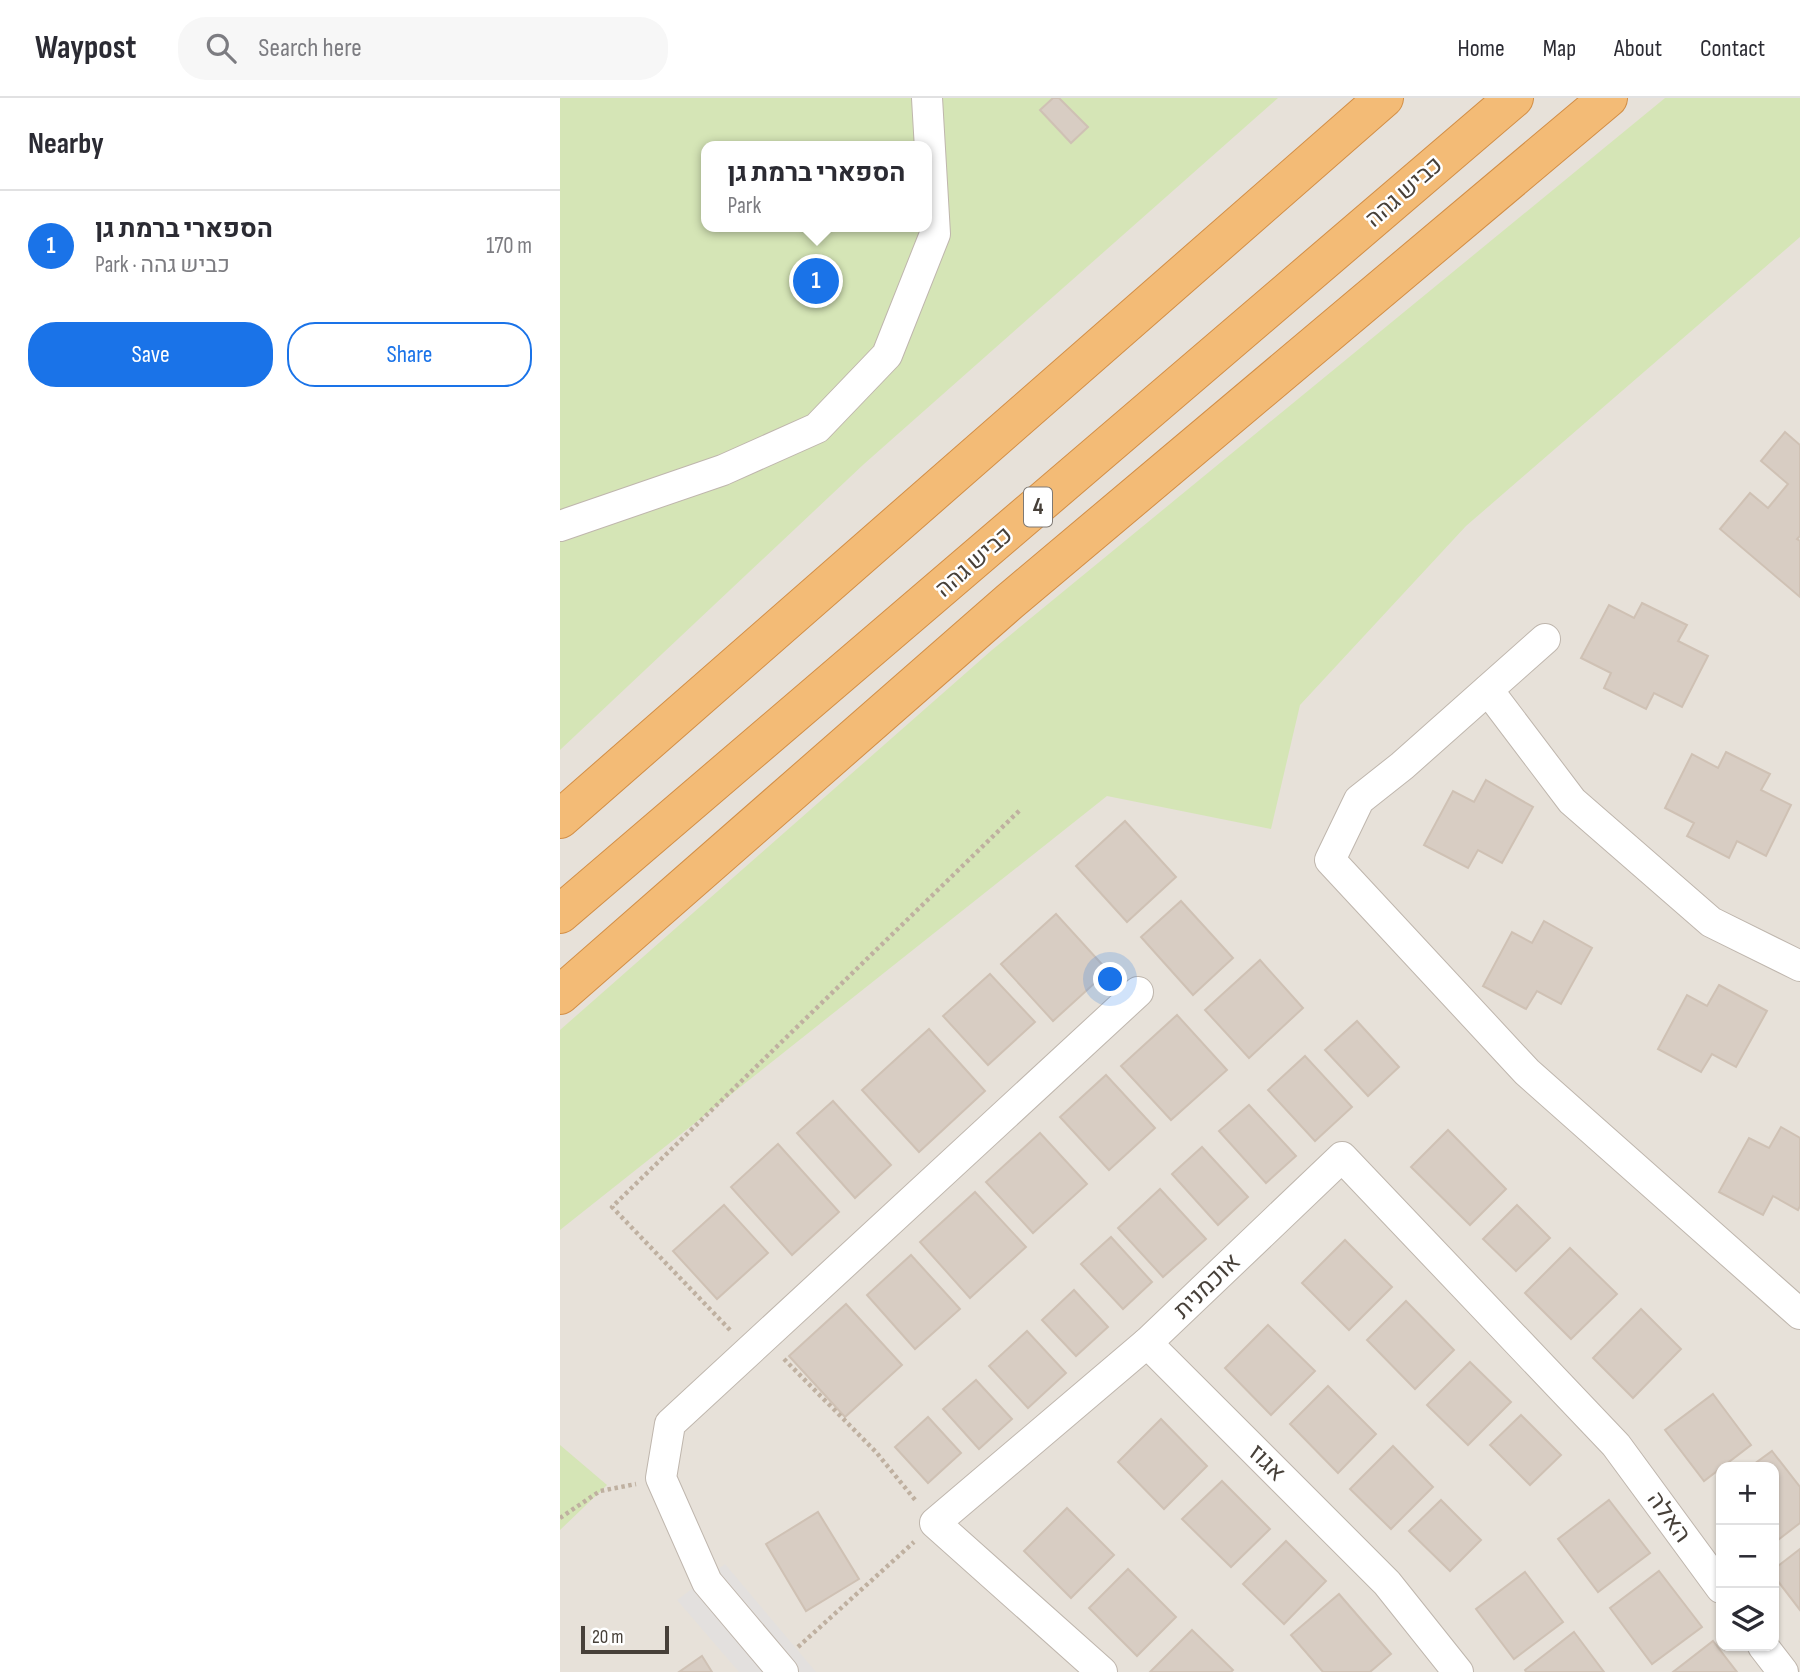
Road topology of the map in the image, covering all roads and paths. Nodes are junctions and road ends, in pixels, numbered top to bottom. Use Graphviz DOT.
graph roads {
  1 [pos="926,98"];
  2 [pos="1384,98"];
  3 [pos="1514,98"];
  4 [pos="1608,98"];
  5 [pos="929,141"];
  6 [pos="932,189"];
  7 [pos="560,526"];
  8 [pos="1545,639"];
  9 [pos="1488,690"];
  10 [pos="1021,809"];
  11 [pos="560,819"];
  12 [pos="560,914"];
  13 [pos="1800,966"];
  14 [pos="1138,992"];
  15 [pos="560,995"];
  16 [pos="1800,1314"];
  17 [pos="1147,1343"];
  18 [pos="757,1345"];
  19 [pos="1616,1445"];
  20 [pos="661,1478"];
  21 [pos="560,1518"];
  22 [pos="935,1524"];
  23 [pos="1716,1581"];
  24 [pos="1767,1651"];
  25 [pos="780,1668"];
  26 [pos="1102,1672"];
  27 [pos="1458,1672"];
  28 [pos="1783,1672"];
  1 -- 5 [label="street"];
  2 -- 11 [label="highway"];
  3 -- 12 [label="highway, כביש גהה / 4"];
  4 -- 15 [label="highway"];
  6 -- 7 [label="street"];
  8 -- 9 [label="street"];
  9 -- 13 [label="street"];
  9 -- 16 [label="street"];
  10 -- 18 [label="path"];
  14 -- 18 [label="street"];
  17 -- 19 [label="street, אוכמנית"];
  17 -- 22 [label="street, אוכמנית"];
  17 -- 27 [label="street, אגוז"];
  18 -- 20 [label="street"];
  18 -- 22 [label="path"];
  19 -- 23 [label="street, האלה"];
  20 -- 21 [label="path"];
  20 -- 25 [label="street"];
  22 -- 25 [label="path"];
  22 -- 26 [label="street"];
  24 -- 28 [label="street"];
}
